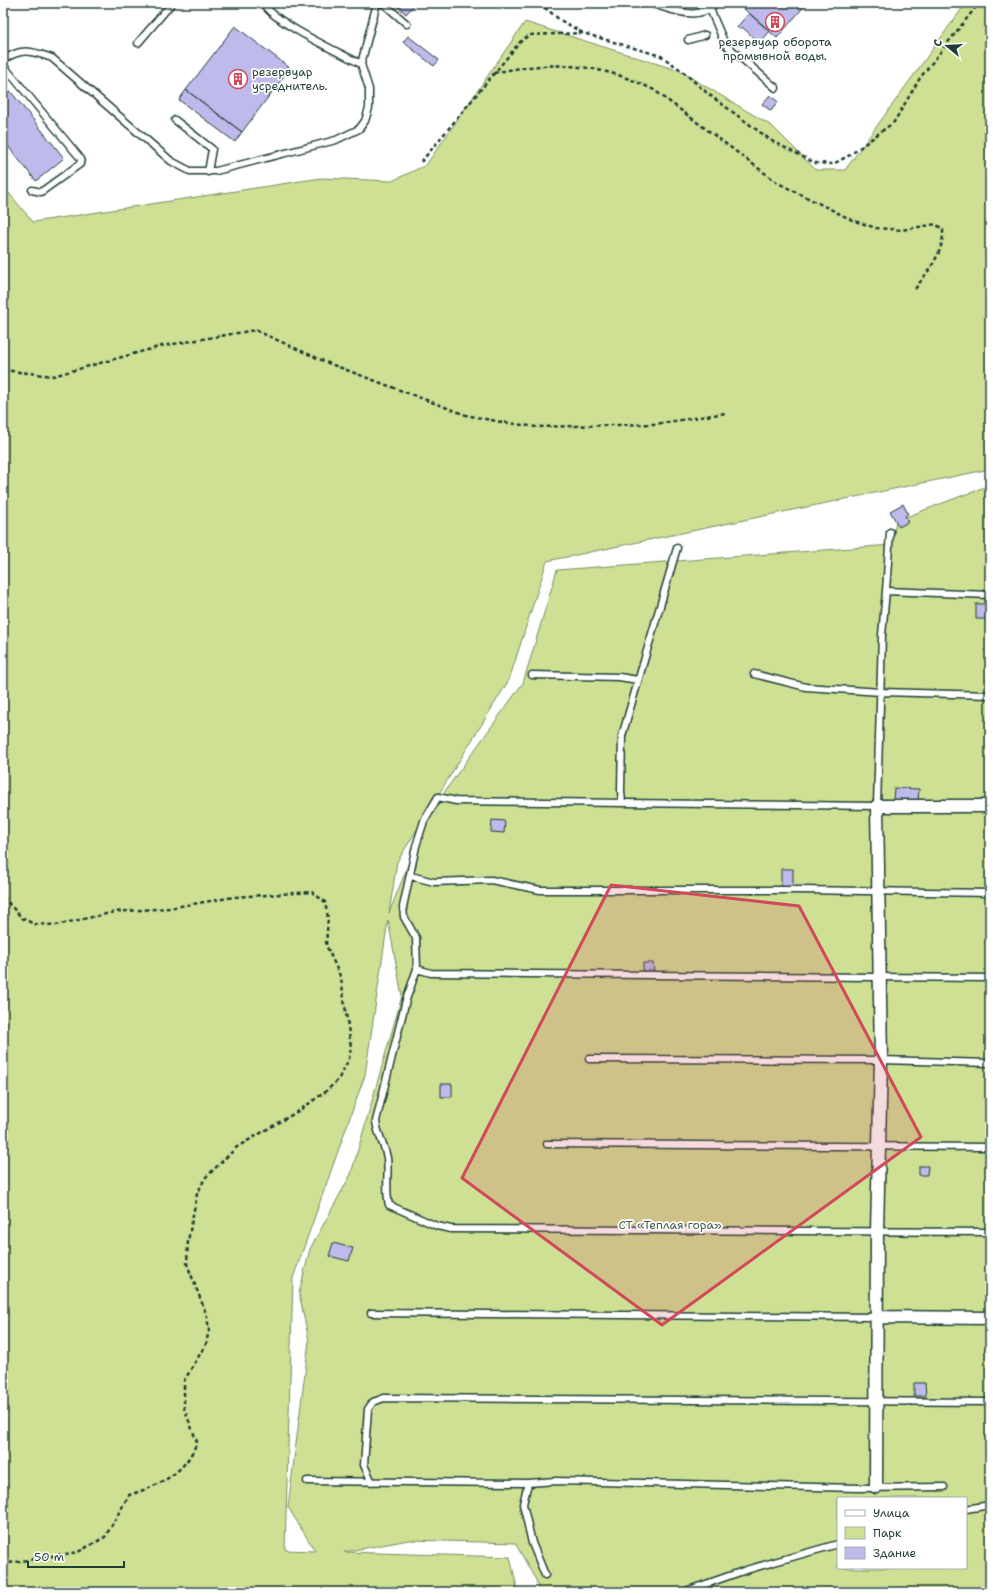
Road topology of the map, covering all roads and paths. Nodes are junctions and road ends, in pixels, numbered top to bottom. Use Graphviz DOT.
graph roads {
  1 [pos="172,3"];
  2 [pos="263,3"];
  3 [pos="376,3"];
  4 [pos="383,3"];
  5 [pos="538,3"];
  6 [pos="650,3"];
  7 [pos="716,3"];
  8 [pos="979,3"];
  9 [pos="710,9"];
  10 [pos="407,24"];
  11 [pos="583,33"];
  12 [pos="705,35"];
  13 [pos="688,40"];
  14 [pos="138,43"];
  15 [pos="3,60"];
  16 [pos="361,64"];
  17 [pos="3,65"];
  18 [pos="493,74"];
  19 [pos="776,88"];
  20 [pos="175,120"];
  21 [pos="421,162"];
  22 [pos="208,172"];
  23 [pos="32,190"];
  24 [pos="915,289"];
  25 [pos="3,370"];
  26 [pos="726,412"];
  27 [pos="890,532"];
  28 [pos="677,548"];
  29 [pos="886,591"];
  30 [pos="990,595"];
  31 [pos="754,674"];
  32 [pos="532,675"];
  33 [pos="638,680"];
  34 [pos="881,692"];
  35 [pos="990,695"];
  36 [pos="622,803"];
  37 [pos="877,806"];
  38 [pos="990,806"];
  39 [pos="410,876"];
  40 [pos="878,892"];
  41 [pos="990,893"];
  42 [pos="3,897"];
  43 [pos="417,968"];
  44 [pos="880,978"];
  45 [pos="990,978"];
  46 [pos="589,1058"];
  47 [pos="881,1060"];
  48 [pos="990,1063"];
  49 [pos="547,1144"];
  50 [pos="879,1146"];
  51 [pos="990,1147"];
  52 [pos="877,1231"];
  53 [pos="990,1232"];
  54 [pos="371,1313"];
  55 [pos="877,1317"];
  56 [pos="990,1318"];
  57 [pos="876,1402"];
  58 [pos="990,1402"];
  59 [pos="307,1481"];
  60 [pos="372,1482"];
  61 [pos="528,1483"];
  62 [pos="876,1487"];
  63 [pos="944,1487"];
  64 [pos="990,1504"];
  65 [pos="967,1510"];
  66 [pos="837,1544"];
  67 [pos="3,1564"];
  68 [pos="545,1574"];
  69 [pos="990,1591"];
  70 [pos="683,1592"];
  71 [pos="986,1592"];
  1 -- 14 [label="lane"];
  2 -- 16 [label="lane"];
  3 -- 16 [label="lane"];
  4 -- 10 [label="lane"];
  5 -- 11 [label="path"];
  6 -- 9 [label="lane"];
  7 -- 9 [label="lane"];
  8 -- 11 [label="path"];
  9 -- 19 [label="lane"];
  11 -- 18 [label="path"];
  12 -- 13 [label="lane"];
  15 -- 22 [label="lane"];
  16 -- 22 [label="lane"];
  17 -- 23 [label="lane"];
  18 -- 21 [label="path"];
  18 -- 24 [label="path"];
  20 -- 22 [label="lane"];
  25 -- 26 [label="path"];
  27 -- 29 [label="lane"];
  28 -- 33 [label="lane"];
  29 -- 30 [label="lane"];
  29 -- 34 [label="lane"];
  31 -- 34 [label="lane"];
  32 -- 33 [label="lane"];
  33 -- 36 [label="lane"];
  34 -- 35 [label="lane"];
  34 -- 37 [label="lane"];
  36 -- 37 [label="lane"];
  36 -- 39 [label="lane"];
  37 -- 38 [label="street"];
  37 -- 40 [label="street"];
  39 -- 40 [label="lane"];
  39 -- 43 [label="lane"];
  40 -- 41 [label="lane"];
  40 -- 44 [label="street"];
  42 -- 67 [label="path"];
  43 -- 44 [label="lane"];
  43 -- 52 [label="lane"];
  44 -- 45 [label="lane"];
  44 -- 47 [label="street"];
  46 -- 47 [label="lane"];
  47 -- 48 [label="lane"];
  47 -- 50 [label="street"];
  49 -- 50 [label="lane"];
  50 -- 51 [label="lane"];
  50 -- 52 [label="street"];
  52 -- 53 [label="lane"];
  52 -- 55 [label="street"];
  54 -- 55 [label="lane"];
  55 -- 56 [label="street"];
  55 -- 57 [label="street"];
  57 -- 58 [label="lane"];
  57 -- 60 [label="lane"];
  57 -- 62 [label="street"];
  59 -- 60 [label="lane"];
  60 -- 61 [label="lane"];
  61 -- 62 [label="lane"];
  61 -- 68 [label="lane"];
  62 -- 63 [label="lane"];
  64 -- 65 [label="lane"];
  66 -- 70 [label="lane"];
  69 -- 71 [label="lane"];
}
